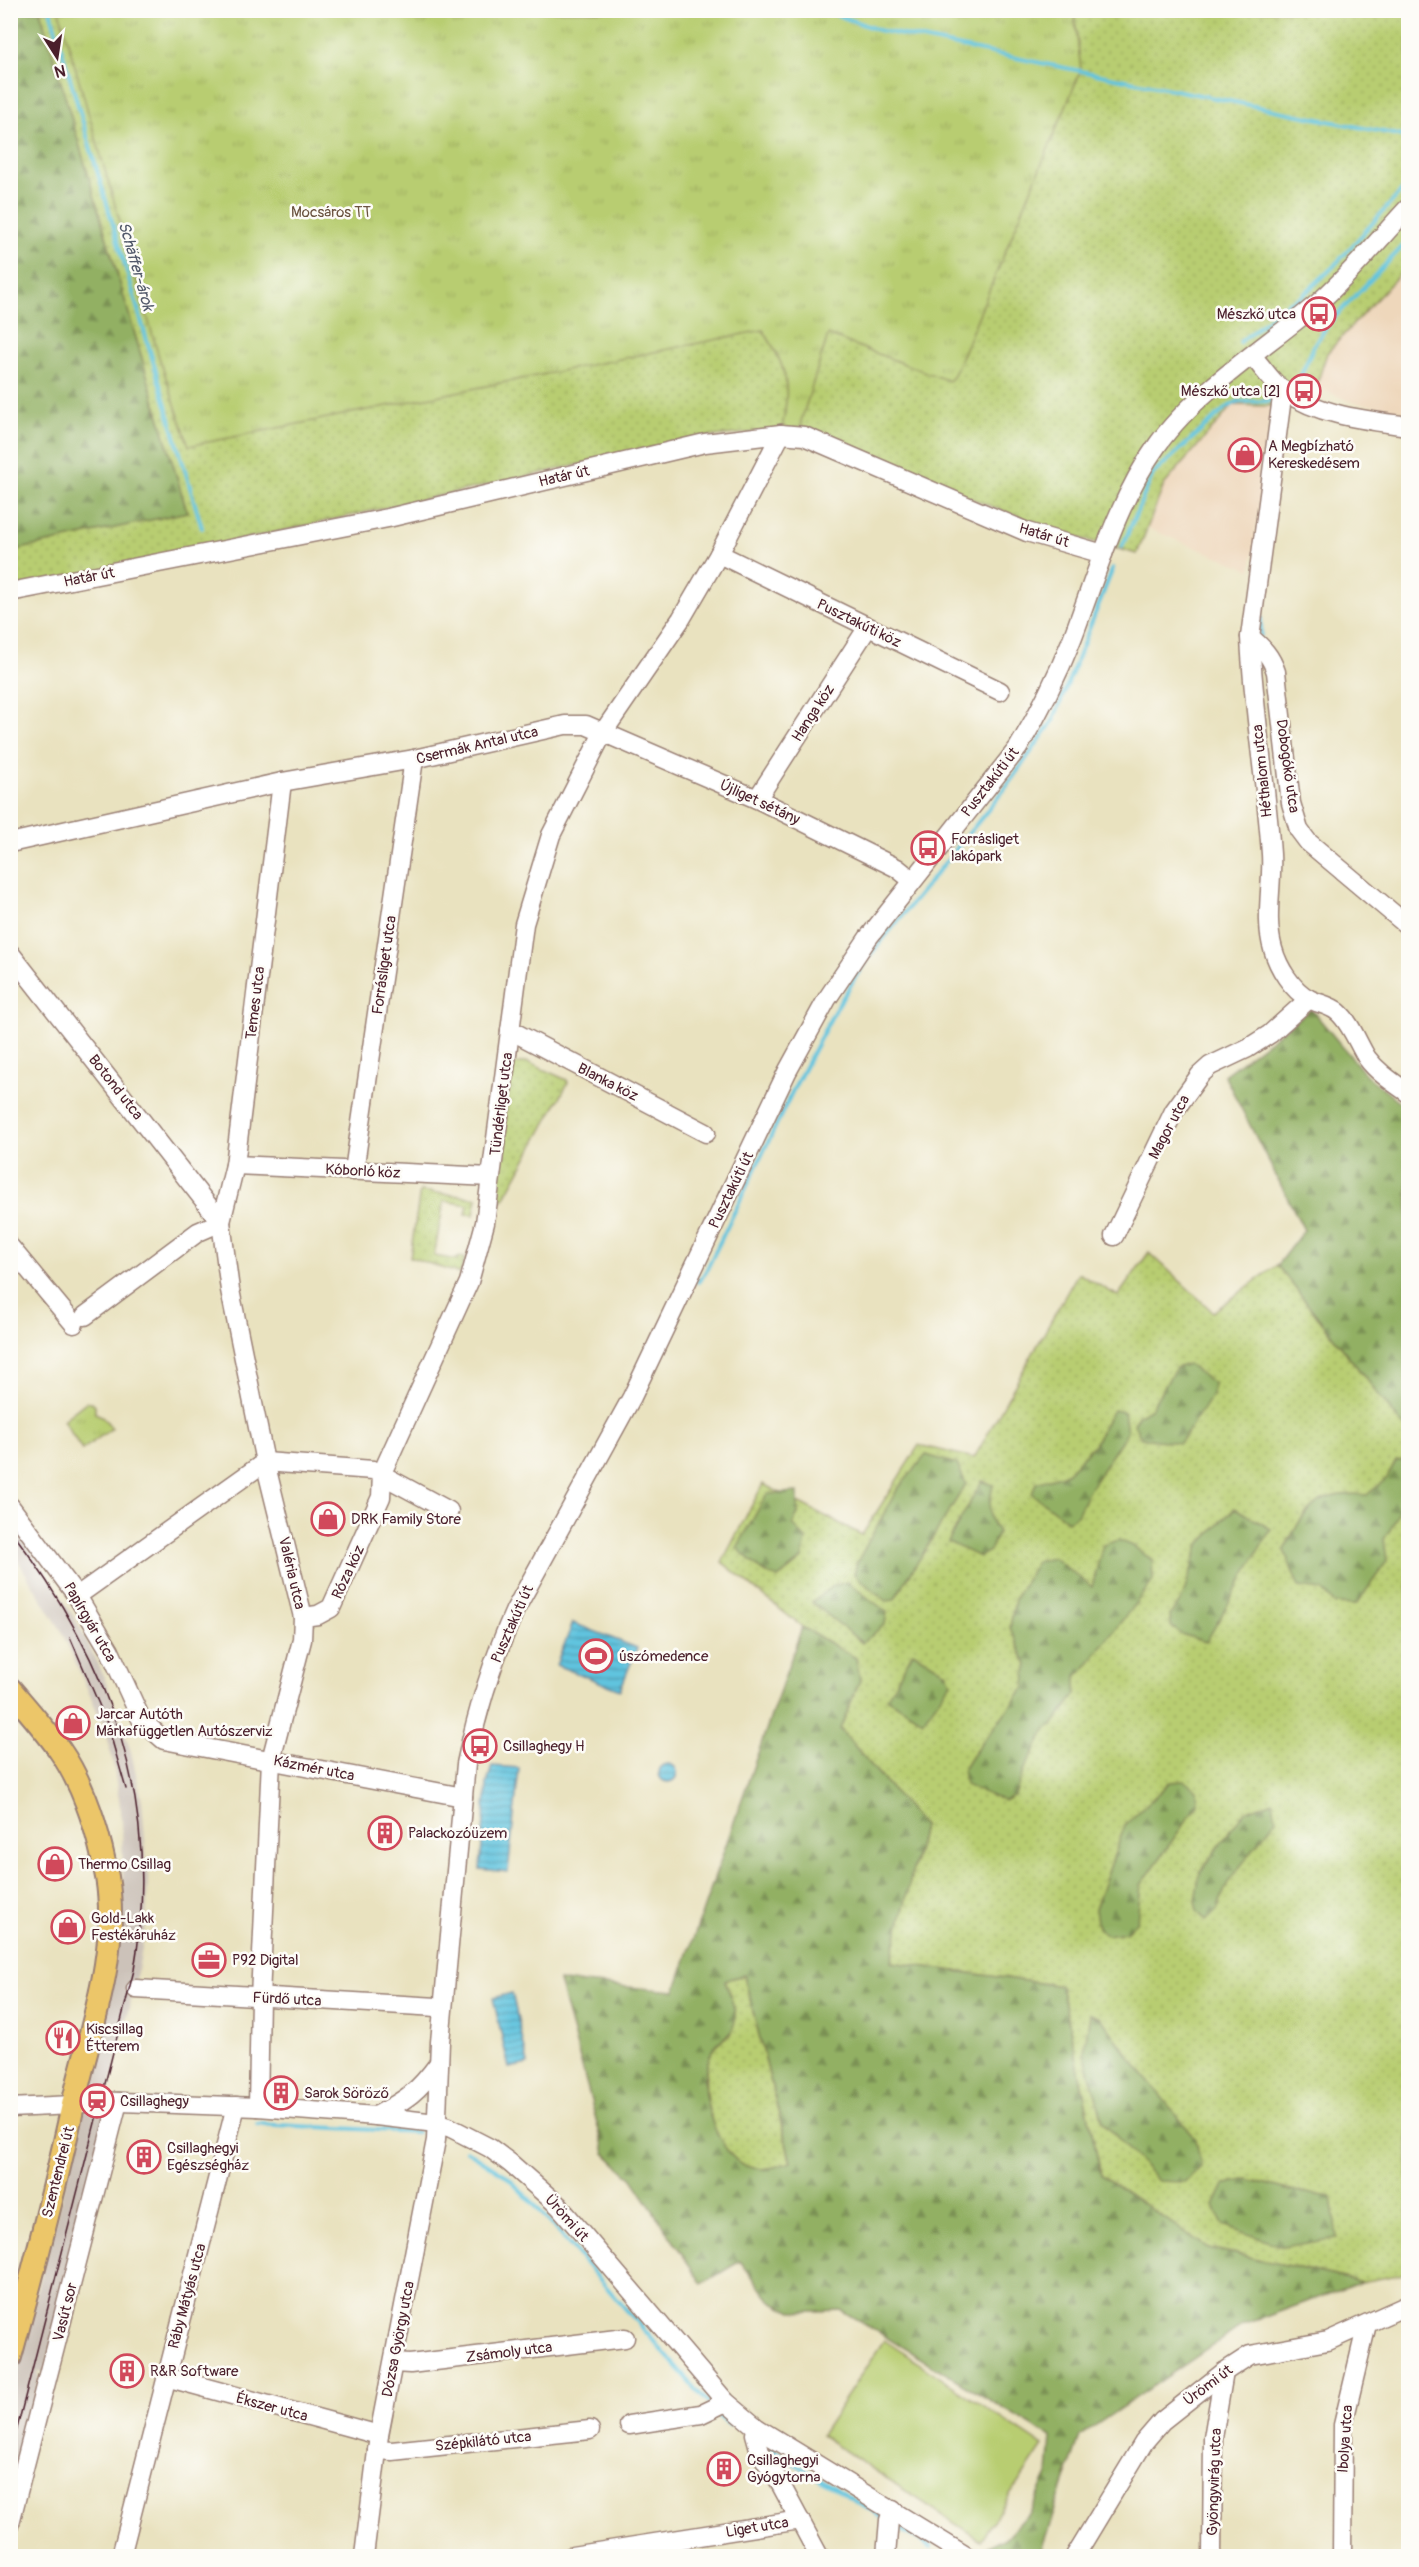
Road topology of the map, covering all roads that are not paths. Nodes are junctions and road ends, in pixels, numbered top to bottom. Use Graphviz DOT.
graph roads {
  1 [pos="1408,208"];
  2 [pos="1252,356"];
  3 [pos="1283,390"];
  4 [pos="1408,426"];
  5 [pos="781,434"];
  6 [pos="719,554"];
  7 [pos="1103,554"];
  8 [pos="10,592"];
  9 [pos="868,627"];
  10 [pos="1250,637"];
  11 [pos="1000,692"];
  12 [pos="604,731"];
  13 [pos="414,759"];
  14 [pos="282,782"];
  15 [pos="757,799"];
  16 [pos="10,843"];
  17 [pos="912,880"];
  18 [pos="1408,926"];
  19 [pos="10,953"];
  20 [pos="1309,999"];
  21 [pos="510,1030"];
  22 [pos="1408,1093"];
  23 [pos="706,1133"];
  24 [pos="235,1166"];
  25 [pos="354,1171"];
  26 [pos="491,1177"];
  27 [pos="221,1222"];
  28 [pos="1114,1236"];
  29 [pos="10,1247"];
  30 [pos="265,1462"];
  31 [pos="382,1473"];
  32 [pos="10,1506"];
  33 [pos="449,1512"];
  34 [pos="77,1596"];
  35 [pos="303,1617"];
  36 [pos="10,1689"];
  37 [pos="165,1740"];
  38 [pos="271,1760"];
  39 [pos="463,1797"];
  40 [pos="136,1989"];
  41 [pos="260,1997"];
  42 [pos="437,2007"];
  43 [pos="439,2063"];
  44 [pos="118,2102"];
  45 [pos="73,2105"];
  46 [pos="236,2106"];
  47 [pos="258,2107"];
  48 [pos="10,2108"];
  49 [pos="376,2116"];
  50 [pos="436,2123"];
  51 [pos="1408,2305"];
  52 [pos="1367,2324"];
  53 [pos="625,2338"];
  54 [pos="10,2357"];
  55 [pos="394,2363"];
  56 [pos="1224,2372"];
  57 [pos="166,2377"];
  58 [pos="726,2402"];
  59 [pos="629,2425"];
  60 [pos="757,2428"];
  61 [pos="590,2430"];
  62 [pos="378,2443"];
  63 [pos="893,2510"];
  64 [pos="800,2520"];
  65 [pos="10,2523"];
  66 [pos="940,2549"];
  67 [pos="122,2556"];
  68 [pos="364,2556"];
  69 [pos="572,2556"];
  70 [pos="819,2556"];
  71 [pos="886,2556"];
  72 [pos="966,2556"];
  73 [pos="1075,2556"];
  74 [pos="1212,2556"];
  75 [pos="1342,2556"];
  1 -- 2 [label="street, Pusztakúti út"];
  2 -- 3 [label="street"];
  2 -- 7 [label="street, Pusztakúti út"];
  3 -- 4 [label="street"];
  3 -- 10 [label="street, Héthalom utca"];
  5 -- 6 [label="street"];
  5 -- 7 [label="street, Határ út"];
  5 -- 8 [label="street, Határ út"];
  6 -- 9 [label="street, Pusztakúti köz"];
  6 -- 12 [label="street"];
  7 -- 17 [label="street, Pusztakúti út"];
  9 -- 11 [label="street, Pusztakúti köz"];
  9 -- 15 [label="street, Hanga köz"];
  10 -- 18 [label="street, Dobogókő utca"];
  10 -- 20 [label="street, Héthalom utca"];
  12 -- 13 [label="street, Csermák Antal utca"];
  12 -- 15 [label="street, Újliget sétány"];
  12 -- 21 [label="street, Tündérliget utca"];
  13 -- 14 [label="street, Csermák Antal utca"];
  13 -- 25 [label="street, Forrásliget utca"];
  14 -- 16 [label="street, Csermák Antal utca"];
  14 -- 24 [label="street, Temes utca"];
  15 -- 17 [label="street, Újliget sétány"];
  17 -- 39 [label="street, Pusztakúti út"];
  19 -- 27 [label="street, Botond utca"];
  20 -- 22 [label="street, Héthalom utca"];
  20 -- 28 [label="street, Magor utca"];
  21 -- 23 [label="street, Blanka köz"];
  21 -- 26 [label="street, Tündérliget utca"];
  24 -- 25 [label="street, Kóborló köz"];
  24 -- 27 [label="street, Temes utca"];
  25 -- 26 [label="street, Kóborló köz"];
  26 -- 31 [label="street, Tündérliget utca"];
  27 -- 29 [label="street"];
  27 -- 30 [label="street, Valéria utca"];
  30 -- 31 [label="street"];
  30 -- 34 [label="street"];
  30 -- 35 [label="street, Valéria utca"];
  31 -- 33 [label="street"];
  31 -- 35 [label="street, Róza köz"];
  32 -- 34 [label="street, Papírgyár utca"];
  34 -- 37 [label="street, Papírgyár utca"];
  35 -- 38 [label="street, Valéria utca"];
  36 -- 45 [label="main road, Szentendrei út"];
  37 -- 38 [label="street, Kázmér utca"];
  38 -- 39 [label="street, Kázmér utca"];
  38 -- 41 [label="street, Valéria utca"];
  39 -- 43 [label="street, Pusztakúti út"];
  40 -- 41 [label="street, Fürdő utca"];
  41 -- 42 [label="street, Fürdő utca"];
  41 -- 47 [label="street, Valéria utca"];
  43 -- 49 [label="street"];
  43 -- 50 [label="street, Pusztakúti út"];
  44 -- 45 [label="street, Ürömi út"];
  44 -- 46 [label="street, Ürömi út"];
  44 -- 65 [label="street, Vasút sor"];
  45 -- 48 [label="street, Ürömi út"];
  45 -- 54 [label="main road, Szentendrei út"];
  46 -- 47 [label="street, Ürömi út"];
  46 -- 57 [label="street, Ráby Mátyás utca"];
  47 -- 49 [label="street, Ürömi út"];
  49 -- 50 [label="street, Ürömi út"];
  50 -- 55 [label="street, Dózsa György utca"];
  50 -- 58 [label="street, Ürömi út"];
  51 -- 52 [label="street, Ürömi út"];
  52 -- 56 [label="street, Ürömi út"];
  52 -- 75 [label="street, Ibolya utca"];
  53 -- 55 [label="street, Zsámoly utca"];
  55 -- 62 [label="street, Dózsa György utca"];
  56 -- 73 [label="street, Ürömi út"];
  56 -- 74 [label="street, Gyöngyvirág utca"];
  57 -- 62 [label="street, Ékszer utca"];
  57 -- 67 [label="street, Ráby Mátyás utca"];
  58 -- 59 [label="street"];
  58 -- 60 [label="street, Ürömi út"];
  60 -- 63 [label="street, Ürömi út"];
  60 -- 64 [label="street"];
  61 -- 62 [label="street, Szépkilátó utca"];
  62 -- 68 [label="street, Dózsa György utca"];
  63 -- 66 [label="street, Ürömi út"];
  63 -- 71 [label="street"];
  64 -- 69 [label="street, Liget utca"];
  64 -- 70 [label="street"];
  66 -- 72 [label="street, Ürömi út"];
}
